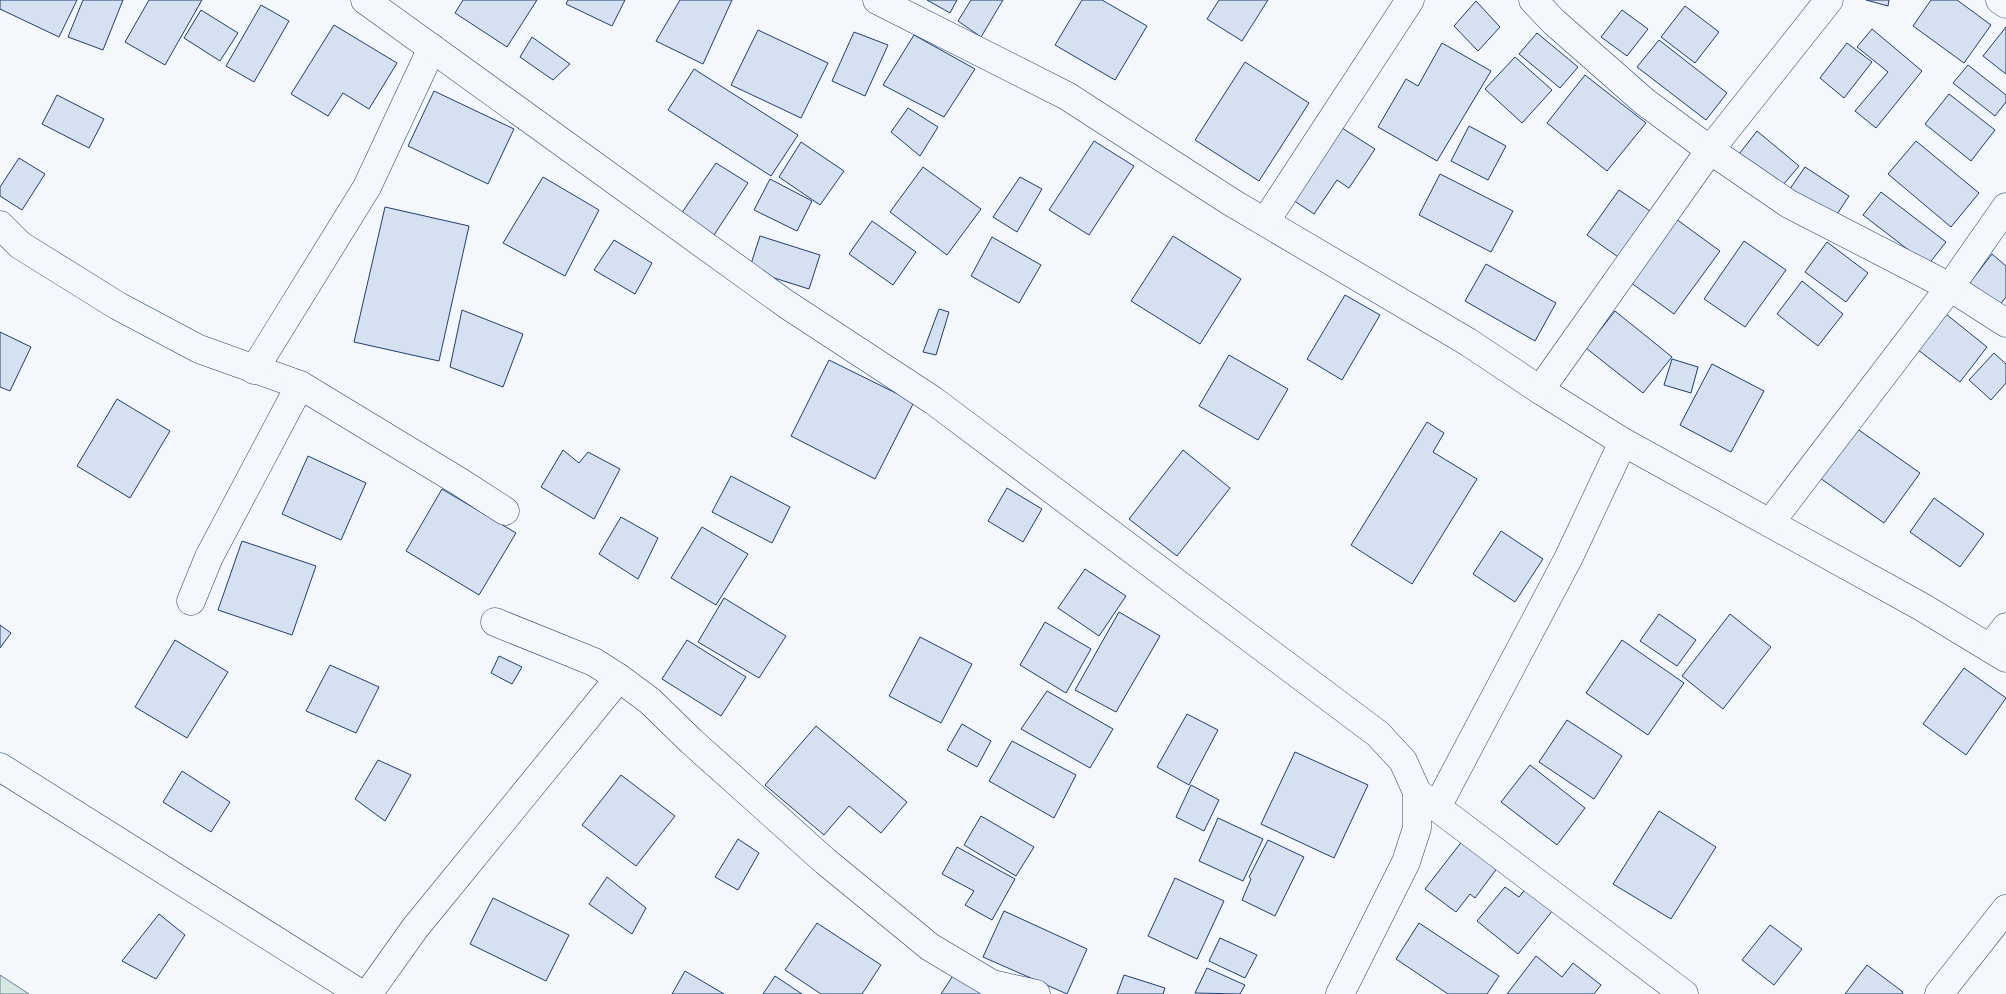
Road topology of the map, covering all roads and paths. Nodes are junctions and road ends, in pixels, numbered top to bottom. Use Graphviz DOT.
graph roads {
  1 [pos="365,0"];
  2 [pos="877,0"];
  3 [pos="1410,0"];
  4 [pos="1830,0"];
  5 [pos="2000,0"];
  6 [pos="1537,2"];
  7 [pos="2006,4"];
  8 [pos="432,48"];
  9 [pos="1710,150"];
  10 [pos="2006,207"];
  11 [pos="1265,222"];
  12 [pos="0,224"];
  13 [pos="1950,287"];
  14 [pos="2006,324"];
  15 [pos="254,370"];
  16 [pos="300,385"];
  17 [pos="1540,390"];
  18 [pos="1623,442"];
  19 [pos="505,511"];
  20 [pos="1770,523"];
  21 [pos="191,601"];
  22 [pos="494,622"];
  23 [pos="2006,627"];
  24 [pos="1998,653"];
  25 [pos="619,678"];
  26 [pos="0,767"];
  27 [pos="1427,800"];
  28 [pos="2006,910"];
  29 [pos="361,994"];
  30 [pos="368,994"];
  31 [pos="1035,994"];
  32 [pos="1340,994"];
  33 [pos="1684,994"];
  34 [pos="1938,994"];
  1 -- 8 [label="street"];
  2 -- 11 [label="street"];
  3 -- 11 [label="street"];
  4 -- 9 [label="street"];
  5 -- 7 [label="street"];
  6 -- 9 [label="street"];
  8 -- 15 [label="street"];
  8 -- 27 [label="street"];
  9 -- 13 [label="street"];
  9 -- 17 [label="street"];
  10 -- 13 [label="street"];
  11 -- 17 [label="street"];
  12 -- 15 [label="street"];
  13 -- 14 [label="street"];
  13 -- 20 [label="street"];
  15 -- 16 [label="street"];
  16 -- 19 [label="street"];
  16 -- 21 [label="street"];
  17 -- 18 [label="street"];
  18 -- 20 [label="street"];
  18 -- 27 [label="street"];
  20 -- 24 [label="street"];
  22 -- 25 [label="street"];
  23 -- 24 [label="street"];
  25 -- 30 [label="street"];
  25 -- 31 [label="street"];
  26 -- 29 [label="street"];
  27 -- 32 [label="street"];
  27 -- 33 [label="street"];
  28 -- 34 [label="street"];
}
